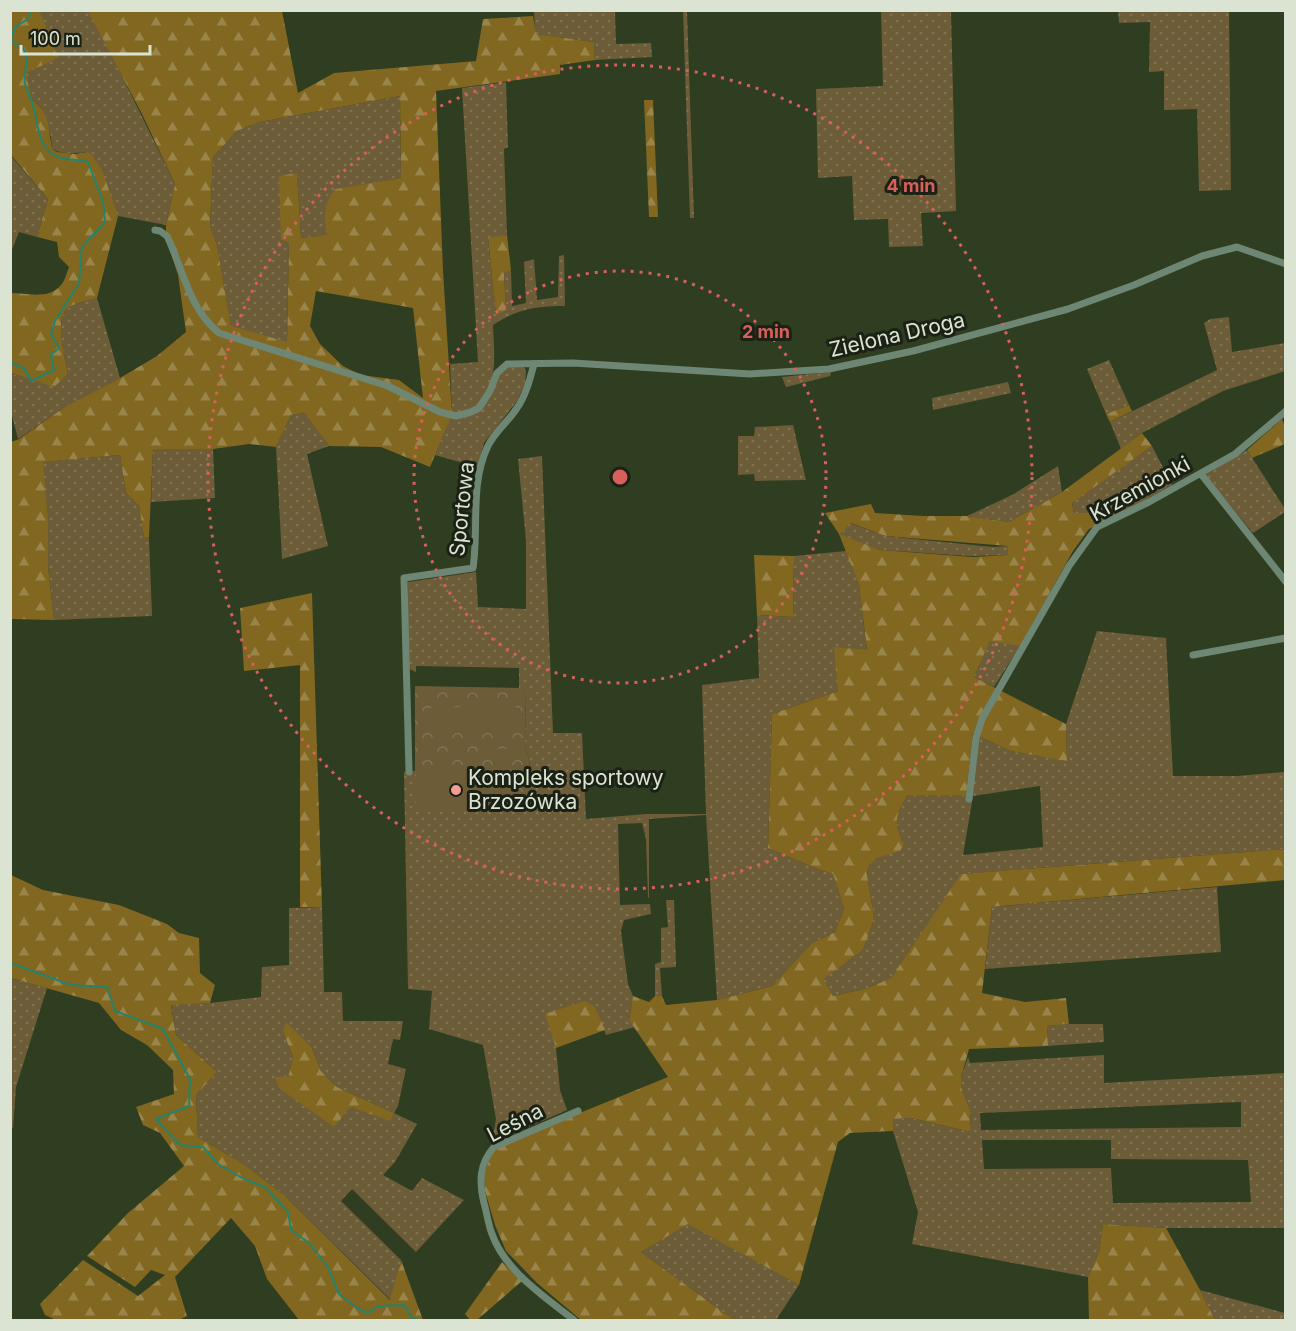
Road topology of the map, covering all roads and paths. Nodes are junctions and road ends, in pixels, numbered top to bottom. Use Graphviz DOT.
graph roads {
  1 [pos="155,230"];
  2 [pos="1286,264"];
  3 [pos="534,364"];
  4 [pos="1286,411"];
  5 [pos="1201,474"];
  6 [pos="1286,582"];
  7 [pos="1286,638"];
  8 [pos="1193,655"];
  9 [pos="409,772"];
  10 [pos="969,799"];
  11 [pos="578,1111"];
  12 [pos="574,1320"];
  1 -- 3 [label="street, Zielona Droga"];
  2 -- 3 [label="street, Zielona Droga"];
  3 -- 9 [label="street, Sportowa"];
  4 -- 5 [label="street, Krzemionki"];
  5 -- 6 [label="street"];
  5 -- 10 [label="street, Krzemionki"];
  7 -- 8 [label="street"];
  11 -- 12 [label="street, Leśna"];
}
